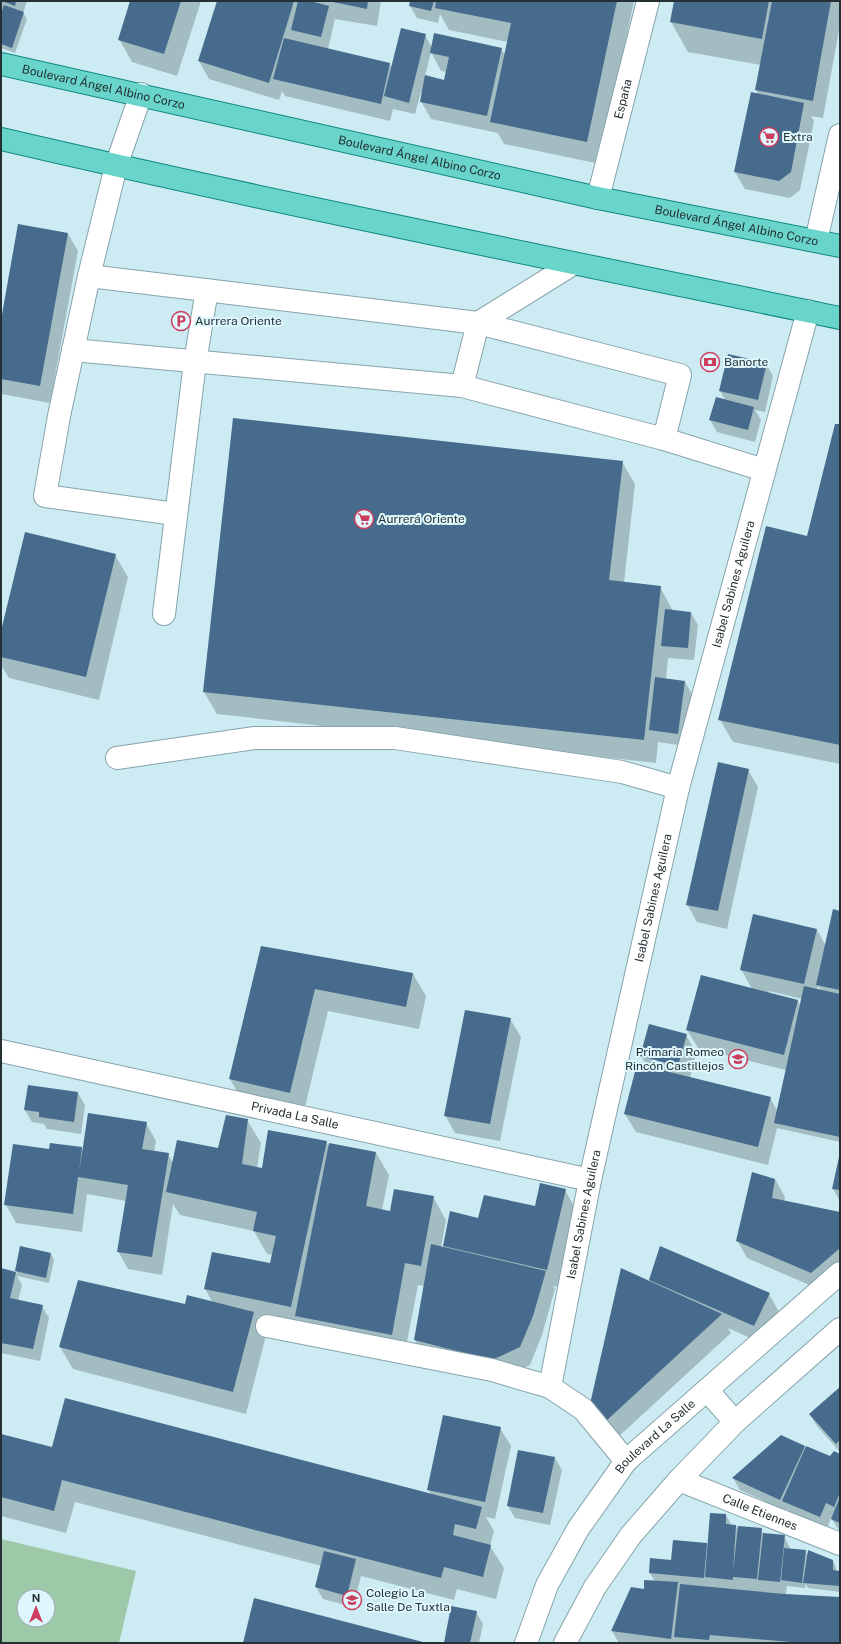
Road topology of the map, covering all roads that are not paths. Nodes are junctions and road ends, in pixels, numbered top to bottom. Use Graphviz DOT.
graph roads {
  1 [pos="648,1"];
  2 [pos="1,64"];
  3 [pos="142,94"];
  4 [pos="840,135"];
  5 [pos="1,139"];
  6 [pos="116,166"];
  7 [pos="598,198"];
  8 [pos="816,241"];
  9 [pos="840,246"];
  10 [pos="573,264"];
  11 [pos="89,276"];
  12 [pos="207,290"];
  13 [pos="808,311"];
  14 [pos="840,318"];
  15 [pos="478,322"];
  16 [pos="73,350"];
  17 [pos="195,362"];
  18 [pos="462,386"];
  19 [pos="664,439"];
  20 [pos="764,470"];
  21 [pos="176,514"];
  22 [pos="164,614"];
  23 [pos="117,758"];
  24 [pos="678,788"];
  25 [pos="1,1051"];
  26 [pos="590,1180"];
  27 [pos="839,1274"];
  28 [pos="267,1326"];
  29 [pos="840,1329"];
  30 [pos="550,1386"];
  31 [pos="707,1390"];
  32 [pos="734,1422"];
  33 [pos="626,1461"];
  34 [pos="679,1480"];
  35 [pos="840,1544"];
  36 [pos="526,1643"];
  37 [pos="565,1643"];
  1 -- 7 [label="street, España"];
  2 -- 3 [label="main road, Boulevard Ángel Albino Corzo"];
  3 -- 6 [label="street"];
  3 -- 7 [label="main road, Boulevard Ángel Albino Corzo"];
  4 -- 8 [label="street"];
  5 -- 6 [label="main road"];
  6 -- 10 [label="main road"];
  6 -- 11 [label="street"];
  7 -- 8 [label="main road, Boulevard Ángel Albino Corzo"];
  8 -- 9 [label="main road, Boulevard Ángel Albino Corzo"];
  10 -- 13 [label="main road"];
  10 -- 15 [label="street"];
  11 -- 12 [label="street"];
  11 -- 16 [label="street"];
  12 -- 15 [label="street"];
  12 -- 17 [label="street"];
  13 -- 14 [label="main road"];
  13 -- 20 [label="street, Isabel Sabines Aguilera"];
  15 -- 18 [label="street"];
  15 -- 19 [label="street"];
  16 -- 17 [label="street"];
  16 -- 21 [label="street"];
  17 -- 18 [label="street"];
  17 -- 21 [label="street"];
  18 -- 19 [label="street"];
  19 -- 20 [label="street"];
  20 -- 24 [label="street, Isabel Sabines Aguilera"];
  21 -- 22 [label="street"];
  23 -- 24 [label="street"];
  24 -- 26 [label="street, Isabel Sabines Aguilera"];
  25 -- 26 [label="street, Privada La Salle"];
  26 -- 30 [label="street, Isabel Sabines Aguilera"];
  27 -- 31 [label="street, Boulevard La Salle"];
  28 -- 30 [label="street"];
  29 -- 32 [label="street"];
  30 -- 33 [label="street"];
  31 -- 32 [label="street"];
  31 -- 33 [label="street, Boulevard La Salle"];
  32 -- 34 [label="street"];
  33 -- 36 [label="street, Boulevard La Salle"];
  34 -- 35 [label="street, Calle Etiennes"];
  34 -- 37 [label="street"];
}
